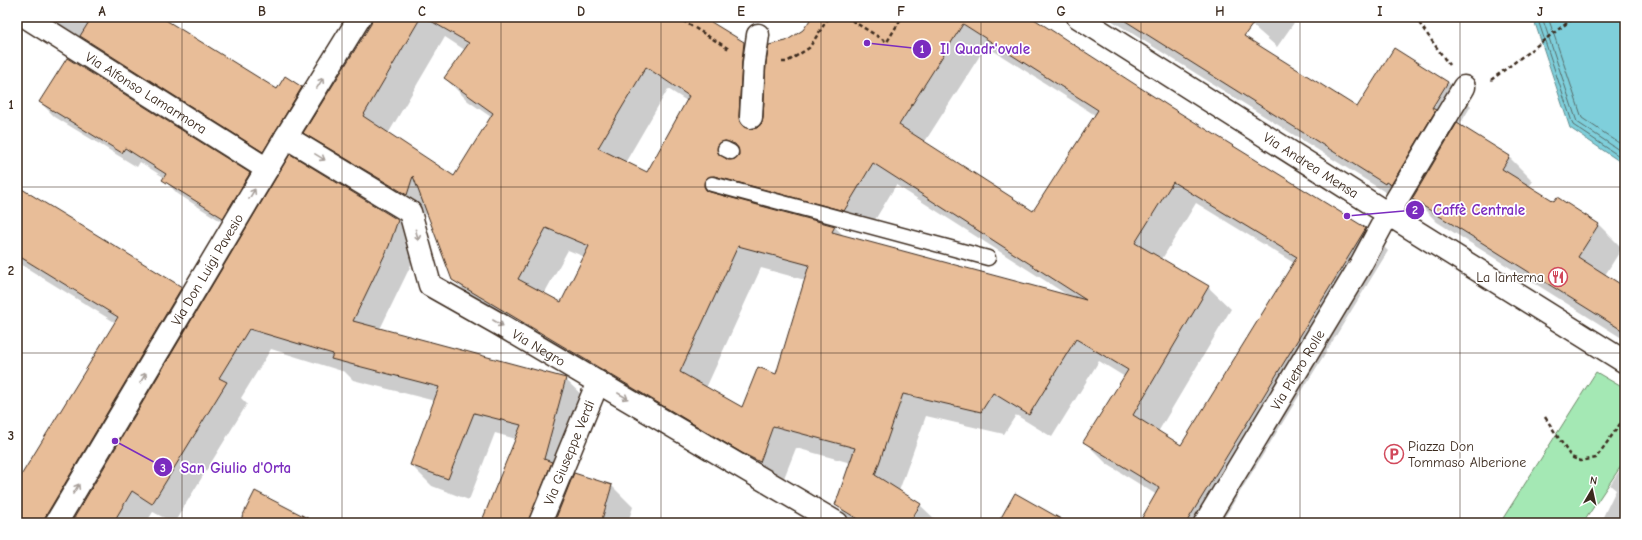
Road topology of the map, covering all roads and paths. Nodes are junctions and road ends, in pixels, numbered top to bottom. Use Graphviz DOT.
graph roads {
  1 [pos="26,17"];
  2 [pos="360,17"];
  3 [pos="846,17"];
  4 [pos="902,17"];
  5 [pos="1078,17"];
  6 [pos="1415,17"];
  7 [pos="1575,17"];
  8 [pos="758,35"];
  9 [pos="1452,68"];
  10 [pos="1488,83"];
  11 [pos="1464,87"];
  12 [pos="751,117"];
  13 [pos="286,137"];
  14 [pos="267,169"];
  15 [pos="712,184"];
  16 [pos="1388,214"];
  17 [pos="988,258"];
  18 [pos="1625,362"];
  19 [pos="598,382"];
  20 [pos="1545,417"];
  21 [pos="1625,417"];
  22 [pos="56,523"];
  23 [pos="540,523"];
  24 [pos="837,523"];
  25 [pos="1205,523"];
  1 -- 14 [label="street, Via Alfonso Lamarmora"];
  13 -- 2 [label="street, Via Don Luigi Pavesio, one-way"];
  3 -- 4 [label="path"];
  5 -- 16 [label="street, Via Andrea Mensa"];
  6 -- 9 [label="path"];
  7 -- 10 [label="path"];
  8 -- 12 [label="street"];
  11 -- 16 [label="street, Via Pietro Rolle"];
  13 -- 14 [label="street, Via Don Luigi Pavesio"];
  13 -- 19 [label="street, Via Negro, one-way"];
  22 -- 14 [label="street, Via Don Luigi Pavesio, one-way"];
  15 -- 17 [label="lane"];
  16 -- 18 [label="street, Via Andrea Mensa"];
  16 -- 25 [label="street, Via Pietro Rolle"];
  19 -- 23 [label="street, Via Giuseppe Verdi"];
  19 -- 24 [label="street, Via Negro, one-way"];
  20 -- 21 [label="path"];
}
